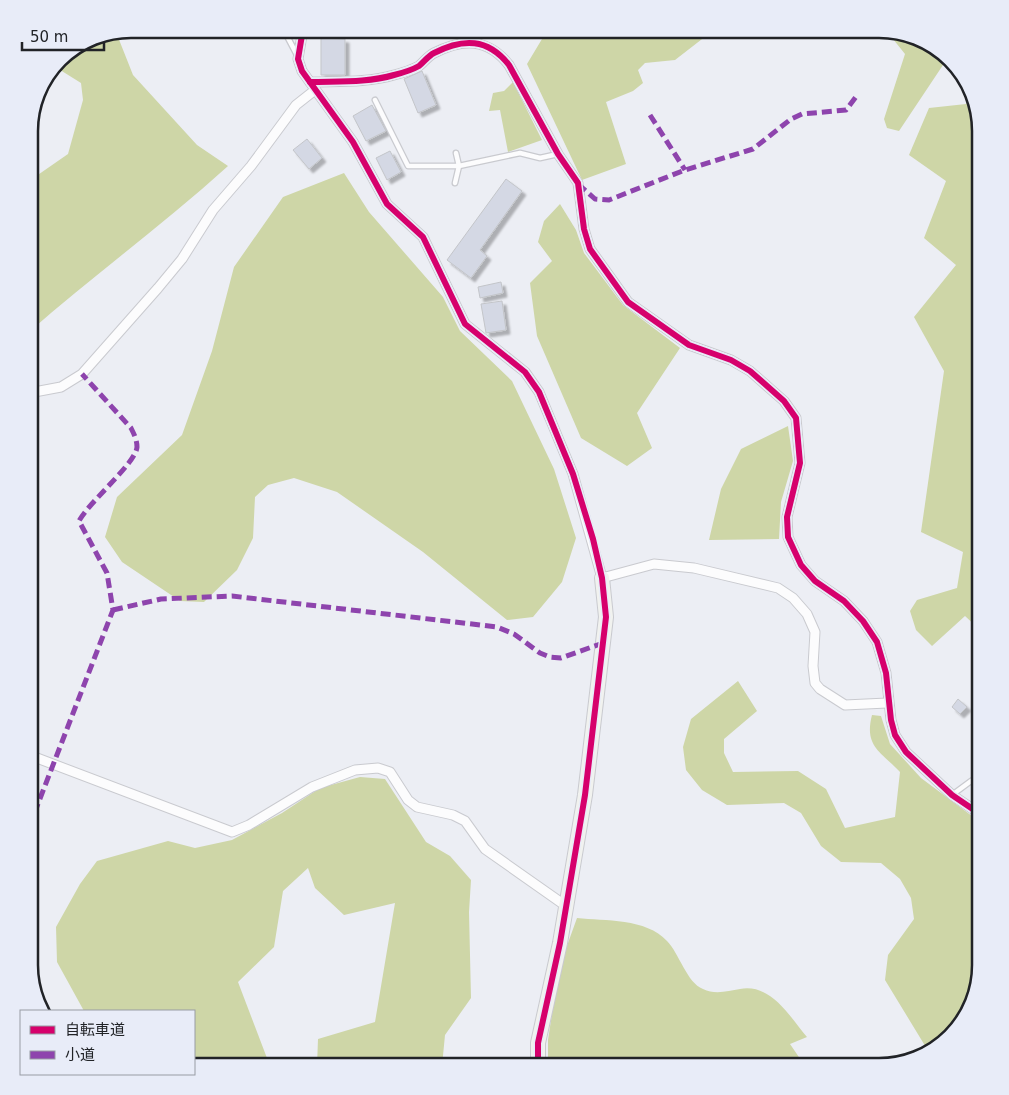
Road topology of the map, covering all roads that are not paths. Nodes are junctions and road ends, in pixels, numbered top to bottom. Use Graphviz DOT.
graph roads {
  1 [pos="288,38"];
  2 [pos="302,38"];
  3 [pos="467,38"];
  4 [pos="477,38"];
  5 [pos="298,59"];
  6 [pos="312,86"];
  7 [pos="375,100"];
  8 [pos="456,153"];
  9 [pos="558,154"];
  10 [pos="459,166"];
  11 [pos="455,183"];
  12 [pos="38,391"];
  13 [pos="602,578"];
  14 [pos="887,703"];
  15 [pos="38,758"];
  16 [pos="972,780"];
  17 [pos="952,795"];
  18 [pos="972,809"];
  19 [pos="566,906"];
  20 [pos="538,1058"];
  1 -- 5 [label="lane"];
  2 -- 5 [label="street"];
  3 -- 6 [label="street"];
  4 -- 9 [label="street"];
  5 -- 6 [label="street"];
  6 -- 12 [label="street"];
  6 -- 13 [label="street"];
  7 -- 10 [label="lane"];
  8 -- 10 [label="lane"];
  9 -- 10 [label="lane"];
  9 -- 14 [label="street"];
  10 -- 11 [label="lane"];
  13 -- 14 [label="street"];
  13 -- 19 [label="street"];
  14 -- 17 [label="street"];
  15 -- 19 [label="street"];
  16 -- 17 [label="lane"];
  17 -- 18 [label="street"];
  19 -- 20 [label="street"];
}
